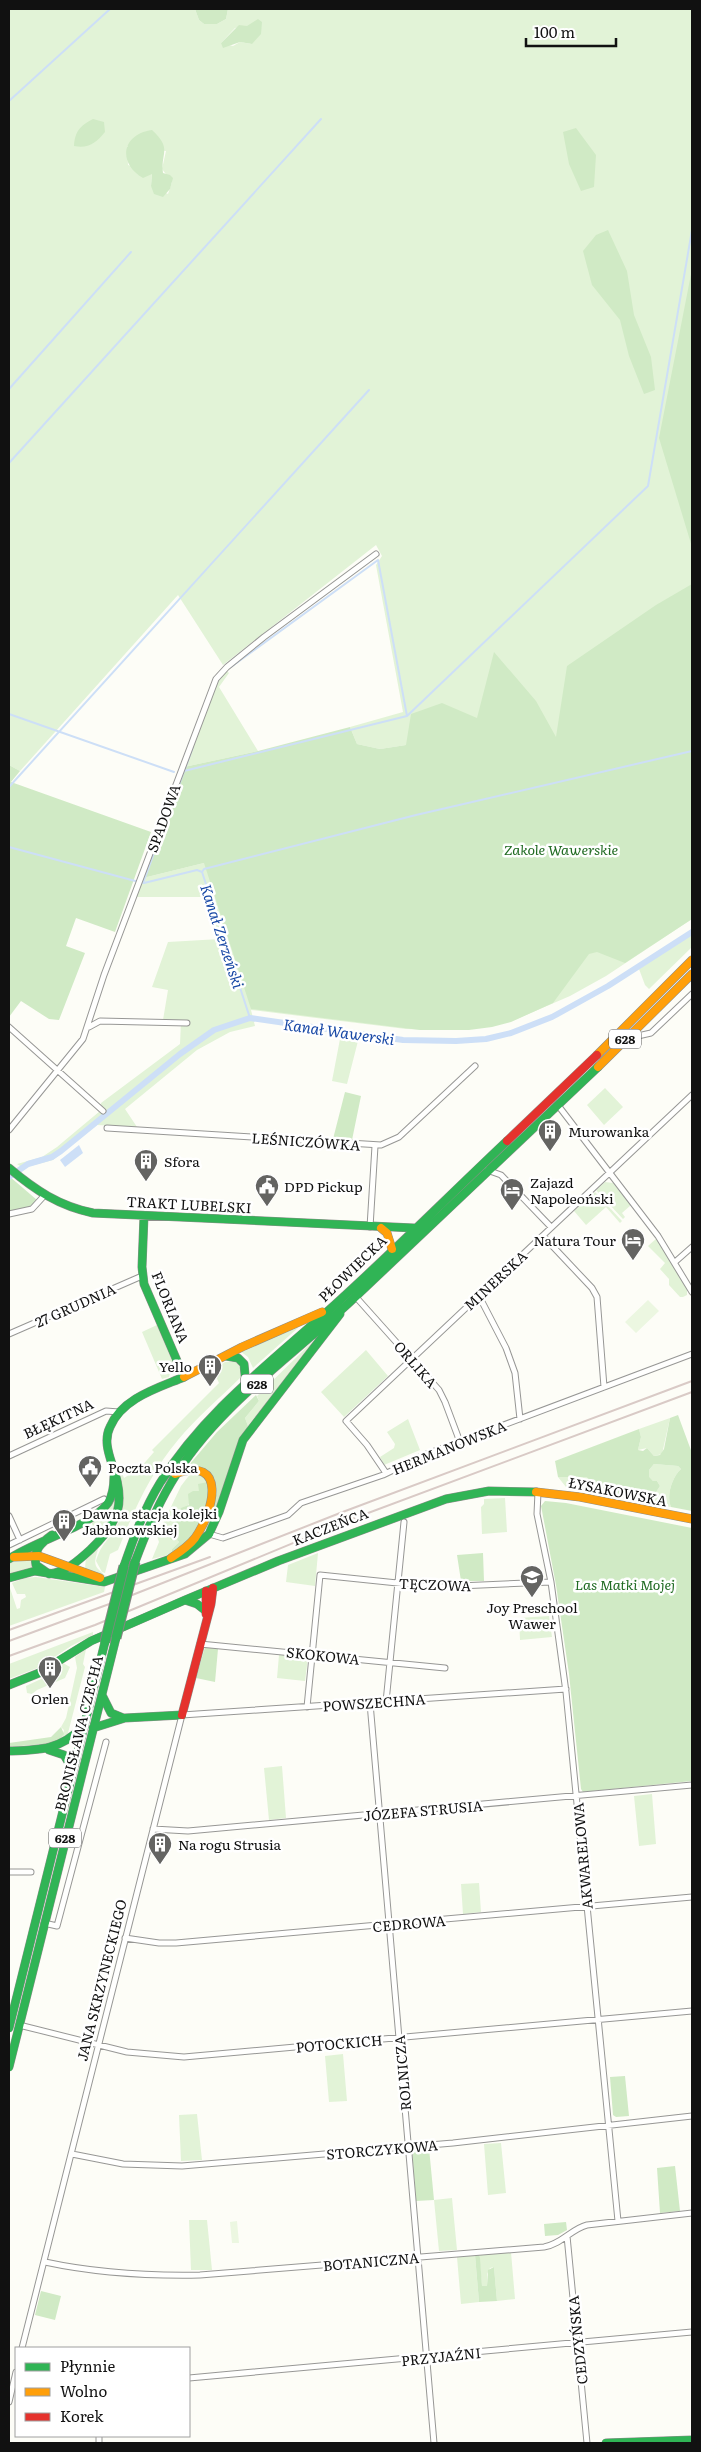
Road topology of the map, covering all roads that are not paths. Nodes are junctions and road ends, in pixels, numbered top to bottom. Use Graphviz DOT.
graph roads {
  1 [pos="376,554"];
  2 [pos="692,960"];
  3 [pos="692,974"];
  4 [pos="692,994"];
  5 [pos="187,1023"];
  6 [pos="9,1027"];
  7 [pos="89,1027"];
  8 [pos="625,1039"];
  9 [pos="475,1066"];
  10 [pos="59,1071"];
  11 [pos="692,1095"];
  12 [pos="556,1104"];
  13 [pos="103,1111"];
  14 [pos="107,1128"];
  15 [pos="9,1130"];
  16 [pos="375,1146"];
  17 [pos="486,1170"];
  18 [pos="13,1171"];
  19 [pos="609,1173"];
  20 [pos="43,1197"];
  21 [pos="9,1214"];
  22 [pos="144,1216"];
  23 [pos="370,1227"];
  24 [pos="551,1227"];
  25 [pos="380,1228"];
  26 [pos="414,1228"];
  27 [pos="543,1236"];
  28 [pos="692,1247"];
  29 [pos="392,1249"];
  30 [pos="675,1262"];
  31 [pos="142,1276"];
  32 [pos="692,1292"];
  33 [pos="355,1296"];
  34 [pos="479,1296"];
  35 [pos="348,1303"];
  36 [pos="329,1310"];
  37 [pos="9,1334"];
  38 [pos="692,1354"];
  39 [pos="221,1357"];
  40 [pos="412,1359"];
  41 [pos="184,1377"];
  42 [pos="246,1385"];
  43 [pos="604,1386"];
  44 [pos="119,1412"];
  45 [pos="520,1419"];
  46 [pos="460,1442"];
  47 [pos="9,1456"];
  48 [pos="114,1469"];
  49 [pos="386,1473"];
  50 [pos="175,1474"];
  51 [pos="538,1492"];
  52 [pos="104,1499"];
  53 [pos="9,1516"];
  54 [pos="692,1519"];
  55 [pos="404,1522"];
  56 [pos="209,1534"];
  57 [pos="52,1535"];
  58 [pos="20,1540"];
  59 [pos="9,1545"];
  60 [pos="35,1554"];
  61 [pos="82,1556"];
  62 [pos="9,1558"];
  63 [pos="171,1558"];
  64 [pos="69,1567"];
  65 [pos="48,1574"];
  66 [pos="89,1575"];
  67 [pos="9,1578"];
  68 [pos="114,1580"];
  69 [pos="551,1582"];
  70 [pos="399,1584"];
  71 [pos="210,1589"];
  72 [pos="185,1600"];
  73 [pos="206,1615"];
  74 [pos="116,1638"];
  75 [pos="105,1642"];
  76 [pos="200,1644"];
  77 [pos="312,1654"];
  78 [pos="391,1662"];
  79 [pos="445,1668"];
  80 [pos="9,1685"];
  81 [pos="566,1688"];
  82 [pos="102,1695"];
  83 [pos="386,1702"];
  84 [pos="370,1703"];
  85 [pos="307,1707"];
  86 [pos="182,1715"];
  87 [pos="123,1718"];
  88 [pos="89,1726"];
  89 [pos="106,1742"];
  90 [pos="44,1749"];
  91 [pos="9,1751"];
  92 [pos="73,1770"];
  93 [pos="692,1785"];
  94 [pos="577,1795"];
  95 [pos="379,1814"];
  96 [pos="153,1829"];
  97 [pos="63,1844"];
  98 [pos="78,1847"];
  99 [pos="9,1872"];
  100 [pos="31,1872"];
  101 [pos="692,1897"];
  102 [pos="587,1907"];
  103 [pos="43,1924"];
  104 [pos="388,1924"];
  105 [pos="125,1938"];
  106 [pos="12,2004"];
  107 [pos="692,2011"];
  108 [pos="598,2019"];
  109 [pos="9,2024"];
  110 [pos="20,2025"];
  111 [pos="398,2038"];
  112 [pos="99,2045"];
  113 [pos="9,2067"];
  114 [pos="692,2116"];
  115 [pos="609,2125"];
  116 [pos="408,2146"];
  117 [pos="72,2154"];
  118 [pos="692,2213"];
  119 [pos="618,2221"];
  120 [pos="567,2236"];
  121 [pos="418,2257"];
  122 [pos="44,2262"];
  123 [pos="692,2332"];
  124 [pos="578,2343"];
  125 [pos="22,2347"];
  126 [pos="427,2357"];
  127 [pos="15,2376"];
  128 [pos="190,2378"];
  129 [pos="9,2402"];
  130 [pos="692,2440"];
  131 [pos="434,2443"];
  132 [pos="588,2443"];
  133 [pos="606,2443"];
  1 -- 7 [label="street, SPADOWA"];
  2 -- 26 [label="main road, PŁOWIECKA / 628"];
  3 -- 8 [label="main road, PŁOWIECKA / 628"];
  4 -- 8 [label="street"];
  5 -- 7 [label="street"];
  6 -- 10 [label="street"];
  7 -- 10 [label="street, SPADOWA"];
  8 -- 12 [label="main road, PŁOWIECKA / 628"];
  9 -- 16 [label="street, LEŚNICZÓWKA"];
  10 -- 13 [label="street"];
  10 -- 15 [label="street, SPADOWA"];
  11 -- 19 [label="street, MINERSKA"];
  12 -- 17 [label="main road, PŁOWIECKA / 628"];
  12 -- 19 [label="street"];
  14 -- 16 [label="street, LEŚNICZÓWKA"];
  16 -- 23 [label="street"];
  17 -- 24 [label="street"];
  17 -- 33 [label="main road, PŁOWIECKA / 628"];
  18 -- 20 [label="main road, TRAKT LUBELSKI"];
  19 -- 24 [label="street, MINERSKA"];
  19 -- 30 [label="street"];
  20 -- 21 [label="street"];
  20 -- 22 [label="main road, TRAKT LUBELSKI"];
  22 -- 23 [label="main road, TRAKT LUBELSKI"];
  22 -- 31 [label="main road, FLORIANA"];
  23 -- 25 [label="main road, TRAKT LUBELSKI"];
  24 -- 27 [label="street, MINERSKA"];
  25 -- 26 [label="main road, TRAKT LUBELSKI"];
  25 -- 29 [label="main road"];
  26 -- 29 [label="main road, PŁOWIECKA / 628"];
  27 -- 34 [label="street, MINERSKA"];
  27 -- 43 [label="street"];
  28 -- 30 [label="street"];
  29 -- 36 [label="main road, PŁOWIECKA / 628"];
  30 -- 32 [label="street"];
  31 -- 37 [label="street, 27 GRUDNIA"];
  31 -- 41 [label="main road, FLORIANA"];
  33 -- 35 [label="main road, PŁOWIECKA"];
  33 -- 40 [label="street, ORLIKA"];
  34 -- 40 [label="street, MINERSKA"];
  34 -- 45 [label="street"];
  35 -- 50 [label="main road, PŁOWIECKA / 628"];
  35 -- 56 [label="main road"];
  36 -- 39 [label="main road"];
  36 -- 42 [label="main road, PŁOWIECKA / 628"];
  38 -- 43 [label="street, HERMANOWSKA"];
  39 -- 41 [label="main road"];
  39 -- 42 [label="main road"];
  40 -- 46 [label="street, ORLIKA"];
  40 -- 49 [label="street, MINERSKA"];
  41 -- 44 [label="main road"];
  42 -- 75 [label="main road, PŁOWIECKA / 628, bridge"];
  43 -- 45 [label="street, HERMANOWSKA"];
  44 -- 47 [label="street, BŁĘKITNA"];
  44 -- 48 [label="main road"];
  45 -- 46 [label="street, HERMANOWSKA"];
  46 -- 49 [label="street, HERMANOWSKA"];
  48 -- 57 [label="main road"];
  48 -- 61 [label="main road"];
  49 -- 56 [label="street, HERMANOWSKA"];
  50 -- 63 [label="main road"];
  50 -- 74 [label="main road, PŁOWIECKA / 628, bridge"];
  51 -- 54 [label="main road, ŁYSAKOWSKA"];
  51 -- 69 [label="street, AKWARELOWA"];
  51 -- 71 [label="main road, KACZEŃCA"];
  52 -- 58 [label="street"];
  53 -- 58 [label="street"];
  55 -- 70 [label="street"];
  56 -- 63 [label="main road"];
  57 -- 60 [label="main road"];
  57 -- 62 [label="main road"];
  58 -- 59 [label="street"];
  60 -- 62 [label="main road"];
  60 -- 64 [label="main road"];
  60 -- 65 [label="main road"];
  61 -- 64 [label="main road"];
  61 -- 66 [label="main road"];
  63 -- 68 [label="main road"];
  64 -- 65 [label="main road"];
  64 -- 66 [label="main road"];
  65 -- 67 [label="main road"];
  65 -- 68 [label="main road"];
  66 -- 68 [label="main road"];
  69 -- 70 [label="street, TĘCZOWA"];
  69 -- 81 [label="street, AKWARELOWA"];
  70 -- 77 [label="street, TĘCZOWA"];
  70 -- 78 [label="street"];
  71 -- 72 [label="main road, KACZEŃCA"];
  71 -- 73 [label="main road, JANA SKRZYNECKIEGO"];
  72 -- 73 [label="main road"];
  72 -- 80 [label="main road, KACZEŃCA"];
  73 -- 76 [label="main road, JANA SKRZYNECKIEGO"];
  74 -- 82 [label="main road, BRONISŁAWA CZECHA / 628"];
  75 -- 88 [label="main road, BRONISŁAWA CZECHA / 628"];
  76 -- 77 [label="street, SKOKOWA"];
  76 -- 86 [label="main road, JANA SKRZYNECKIEGO"];
  77 -- 78 [label="street, SKOKOWA"];
  77 -- 85 [label="street"];
  78 -- 79 [label="street, SKOKOWA"];
  78 -- 83 [label="street"];
  81 -- 83 [label="street, POWSZECHNA"];
  81 -- 94 [label="street, AKWARELOWA"];
  82 -- 87 [label="main road"];
  82 -- 88 [label="main road, BRONISŁAWA CZECHA / 628"];
  83 -- 84 [label="street, POWSZECHNA"];
  84 -- 85 [label="street, POWSZECHNA"];
  84 -- 95 [label="street, ROLNICZA"];
  85 -- 86 [label="street, POWSZECHNA"];
  86 -- 87 [label="main road"];
  86 -- 96 [label="street, JANA SKRZYNECKIEGO"];
  87 -- 88 [label="main road"];
  88 -- 90 [label="main road"];
  88 -- 92 [label="main road, BRONISŁAWA CZECHA / 628"];
  88 -- 97 [label="main road, BRONISŁAWA CZECHA / 628"];
  89 -- 98 [label="street"];
  90 -- 91 [label="main road"];
  90 -- 92 [label="main road"];
  92 -- 106 [label="main road, BRONISŁAWA CZECHA / 628"];
  93 -- 94 [label="street, JÓZEFA STRUSIA"];
  94 -- 95 [label="street, JÓZEFA STRUSIA"];
  94 -- 102 [label="street, AKWARELOWA"];
  95 -- 96 [label="street, JÓZEFA STRUSIA"];
  95 -- 104 [label="street, ROLNICZA"];
  96 -- 105 [label="street, JANA SKRZYNECKIEGO"];
  97 -- 98 [label="street"];
  97 -- 103 [label="main road, BRONISŁAWA CZECHA / 628"];
  98 -- 103 [label="street"];
  99 -- 100 [label="street"];
  101 -- 102 [label="street, CEDROWA"];
  102 -- 104 [label="street, CEDROWA"];
  102 -- 108 [label="street, AKWARELOWA"];
  103 -- 110 [label="main road, BRONISŁAWA CZECHA / 628"];
  104 -- 105 [label="street, CEDROWA"];
  104 -- 111 [label="street, ROLNICZA"];
  105 -- 112 [label="street, JANA SKRZYNECKIEGO"];
  106 -- 109 [label="main road, BRONISŁAWA CZECHA / 628"];
  107 -- 108 [label="street, POTOCKICH"];
  108 -- 111 [label="street, POTOCKICH"];
  108 -- 115 [label="street, AKWARELOWA"];
  110 -- 112 [label="street, POTOCKICH"];
  110 -- 113 [label="main road, BRONISŁAWA CZECHA / 628"];
  111 -- 112 [label="street, POTOCKICH"];
  111 -- 116 [label="street, ROLNICZA"];
  112 -- 117 [label="street, JANA SKRZYNECKIEGO"];
  114 -- 115 [label="street, STORCZYKOWA"];
  115 -- 116 [label="street, STORCZYKOWA"];
  115 -- 119 [label="street, AKWARELOWA"];
  116 -- 117 [label="street, STORCZYKOWA"];
  116 -- 121 [label="street, ROLNICZA"];
  117 -- 122 [label="street, JANA SKRZYNECKIEGO"];
  118 -- 119 [label="street, BOTANICZNA"];
  119 -- 120 [label="street, BOTANICZNA"];
  120 -- 121 [label="street, BOTANICZNA"];
  120 -- 124 [label="street, CEDZYŃSKA"];
  121 -- 122 [label="street, BOTANICZNA"];
  121 -- 126 [label="street, ROLNICZA"];
  122 -- 125 [label="street, JANA SKRZYNECKIEGO"];
  123 -- 124 [label="street, PRZYJAŹNI"];
  124 -- 126 [label="street, PRZYJAŹNI"];
  124 -- 132 [label="street, CEDZYŃSKA"];
  126 -- 128 [label="street, PRZYJAŹNI"];
  126 -- 131 [label="street, ROLNICZA"];
  127 -- 129 [label="street"];
  130 -- 133 [label="main road"];
}
